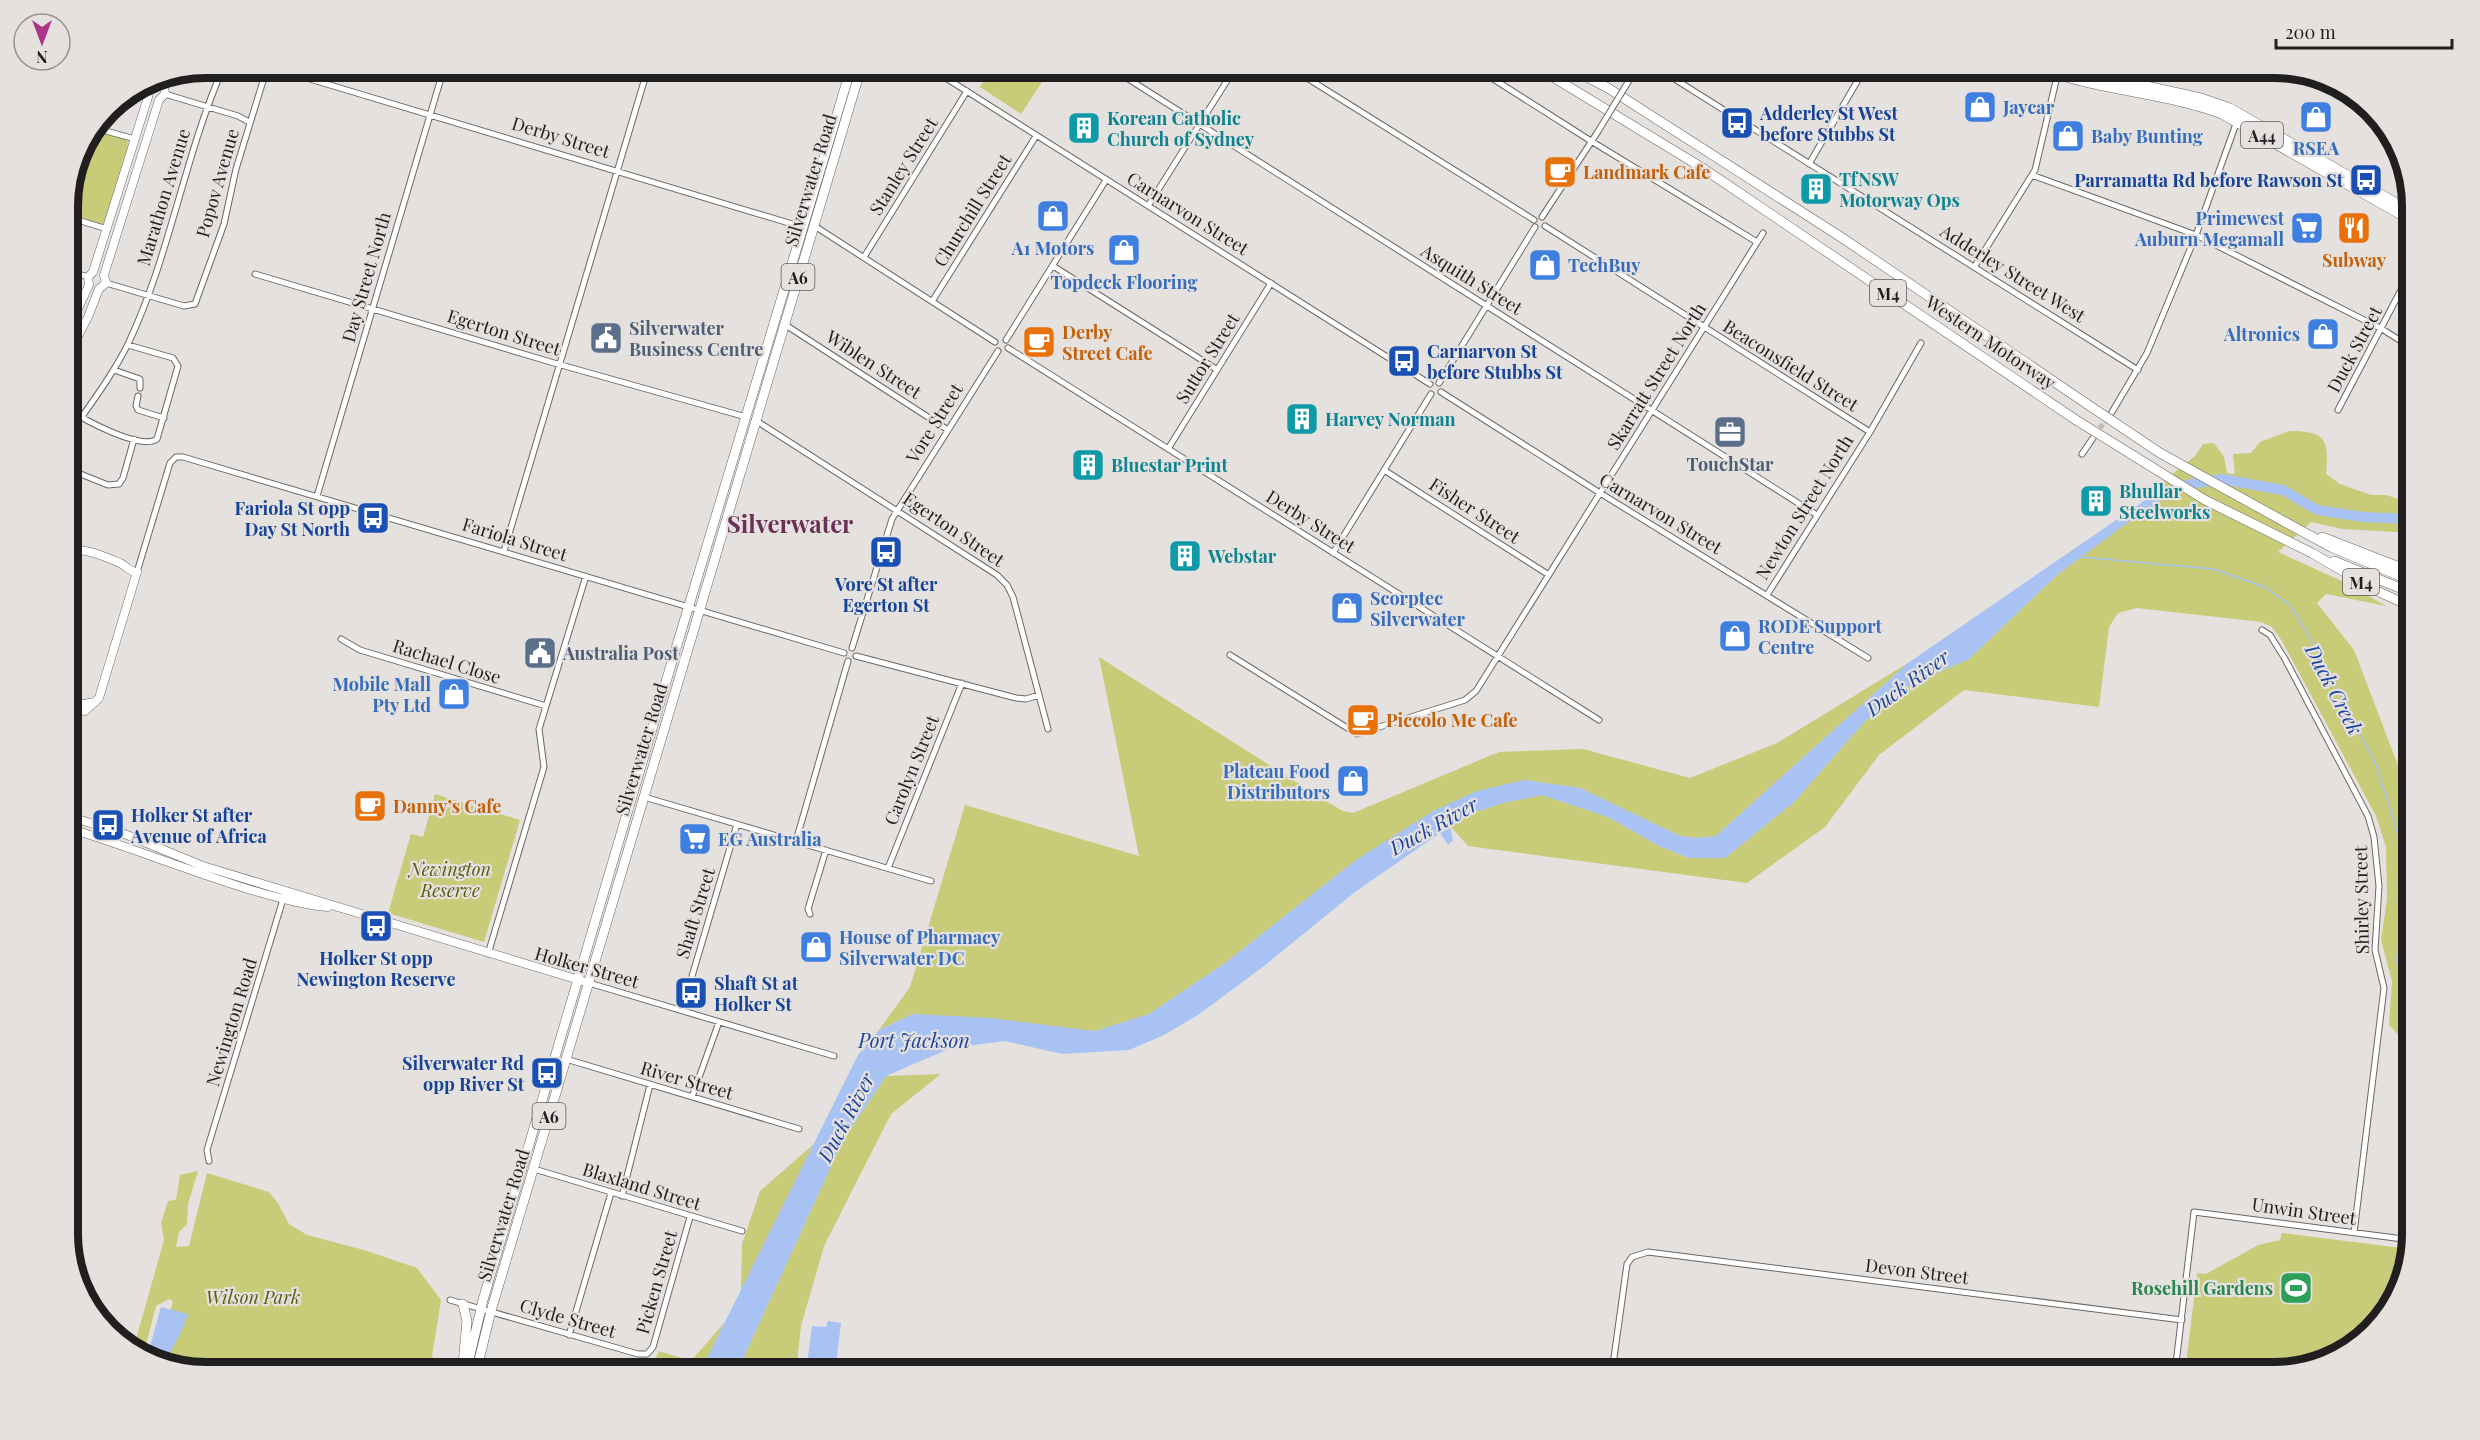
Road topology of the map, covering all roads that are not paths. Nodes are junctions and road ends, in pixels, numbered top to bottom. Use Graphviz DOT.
graph roads {
  1 [pos="218,78"];
  2 [pos="264,78"];
  3 [pos="441,78"];
  4 [pos="645,78"];
  5 [pos="847,78"];
  6 [pos="858,78"];
  7 [pos="947,78"];
  8 [pos="1128,78"];
  9 [pos="1229,78"];
  10 [pos="1307,78"];
  11 [pos="1492,78"];
  12 [pos="1554,78"];
  13 [pos="1589,78"];
  14 [pos="1594,78"];
  15 [pos="1631,78"];
  16 [pos="1673,78"];
  17 [pos="1858,78"];
  18 [pos="2058,78"];
  19 [pos="2091,78"];
  20 [pos="2100,78"];
  21 [pos="310,79"];
  22 [pos="166,85"];
  23 [pos="1608,88"];
  24 [pos="155,89"];
  25 [pos="155,89"];
  26 [pos="967,91"];
  27 [pos="147,93"];
  28 [pos="163,94"];
  29 [pos="207,107"];
  30 [pos="430,114"];
  31 [pos="2236,121"];
  32 [pos="249,122"];
  33 [pos="1200,124"];
  34 [pos="103,130"];
  35 [pos="1036,136"];
  36 [pos="135,139"];
  37 [pos="1591,141"];
  38 [pos="1809,164"];
  39 [pos="618,170"];
  40 [pos="2032,175"];
  41 [pos="1106,180"];
  42 [pos="2402,204"];
  43 [pos="1148,206"];
  44 [pos="2402,215"];
  45 [pos="1542,217"];
  46 [pos="78,220"];
  47 [pos="1534,220"];
  48 [pos="813,225"];
  49 [pos="1545,226"];
  50 [pos="802,227"];
  51 [pos="1535,227"];
  52 [pos="107,229"];
  53 [pos="1763,233"];
  54 [pos="2196,235"];
  55 [pos="1757,242"];
  56 [pos="864,257"];
  57 [pos="1053,266"];
  58 [pos="1975,266"];
  59 [pos="255,274"];
  60 [pos="78,275"];
  61 [pos="90,278"];
  62 [pos="103,282"];
  63 [pos="1271,283"];
  64 [pos="2402,289"];
  65 [pos="148,296"];
  66 [pos="933,300"];
  67 [pos="78,306"];
  68 [pos="1488,307"];
  69 [pos="373,309"];
  70 [pos="784,324"];
  71 [pos="1704,327"];
  72 [pos="2382,329"];
  73 [pos="78,336"];
  74 [pos="1005,340"];
  75 [pos="996,342"];
  76 [pos="2402,342"];
  77 [pos="1921,343"];
  78 [pos="128,345"];
  79 [pos="1008,348"];
  80 [pos="998,351"];
  81 [pos="560,364"];
  82 [pos="1216,369"];
  83 [pos="114,370"];
  84 [pos="2138,370"];
  85 [pos="1439,383"];
  86 [pos="1430,384"];
  87 [pos="140,388"];
  88 [pos="1441,392"];
  89 [pos="1431,394"];
  90 [pos="138,396"];
  91 [pos="1652,410"];
  92 [pos="2338,410"];
  93 [pos="2112,412"];
  94 [pos="78,416"];
  95 [pos="81,418"];
  96 [pos="164,418"];
  97 [pos="751,418"];
  98 [pos="948,430"];
  99 [pos="1870,432"];
  100 [pos="2093,438"];
  101 [pos="134,439"];
  102 [pos="1168,449"];
  103 [pos="2082,454"];
  104 [pos="1384,470"];
  105 [pos="78,474"];
  106 [pos="1600,493"];
  107 [pos="317,496"];
  108 [pos="897,510"];
  109 [pos="1817,515"];
  110 [pos="2334,545"];
  111 [pos="78,551"];
  112 [pos="504,551"];
  113 [pos="1333,553"];
  114 [pos="2312,553"];
  115 [pos="2402,569"];
  116 [pos="133,571"];
  117 [pos="1549,575"];
  118 [pos="586,576"];
  119 [pos="2402,576"];
  120 [pos="2402,589"];
  121 [pos="131,591"];
  122 [pos="1767,595"];
  123 [pos="2402,602"];
  124 [pos="695,608"];
  125 [pos="2262,630"];
  126 [pos="341,639"];
  127 [pos="852,648"];
  128 [pos="844,653"];
  129 [pos="1230,655"];
  130 [pos="856,656"];
  131 [pos="1498,656"];
  132 [pos="1868,658"];
  133 [pos="848,661"];
  134 [pos="962,682"];
  135 [pos="1038,695"];
  136 [pos="96,702"];
  137 [pos="78,703"];
  138 [pos="546,706"];
  139 [pos="78,711"];
  140 [pos="1599,720"];
  141 [pos="1048,729"];
  142 [pos="644,796"];
  143 [pos="78,819"];
  144 [pos="737,824"];
  145 [pos="78,831"];
  146 [pos="796,841"];
  147 [pos="826,850"];
  148 [pos="888,868"];
  149 [pos="931,881"];
  150 [pos="284,895"];
  151 [pos="810,914"];
  152 [pos="488,954"];
  153 [pos="578,981"];
  154 [pos="589,983"];
  155 [pos="682,1010"];
  156 [pos="719,1022"];
  157 [pos="834,1056"];
  158 [pos="566,1059"];
  159 [pos="650,1085"];
  160 [pos="692,1096"];
  161 [pos="799,1129"];
  162 [pos="209,1161"];
  163 [pos="534,1169"];
  164 [pos="611,1193"];
  165 [pos="622,1196"];
  166 [pos="690,1216"];
  167 [pos="742,1231"];
  168 [pos="2354,1233"];
  169 [pos="2402,1239"];
  170 [pos="450,1300"];
  171 [pos="463,1304"];
  172 [pos="481,1309"];
  173 [pos="491,1311"];
  174 [pos="2182,1320"];
  175 [pos="569,1335"];
  176 [pos="647,1354"];
  177 [pos="465,1362"];
  178 [pos="468,1362"];
  179 [pos="478,1362"];
  180 [pos="1613,1362"];
  181 [pos="2176,1362"];
  1 -- 29 [label="street, Marathon Avenue"];
  2 -- 32 [label="street, Popov Avenue"];
  3 -- 30 [label="street, Day Street North"];
  4 -- 39 [label="street"];
  5 -- 50 [label="highway, Silverwater Road / A6"];
  6 -- 48 [label="highway, Silverwater Road / A6"];
  7 -- 26 [label="street, Carnarvon Street"];
  8 -- 33 [label="street, Asquith Street"];
  9 -- 33 [label="street"];
  10 -- 47 [label="street"];
  11 -- 37 [label="street"];
  12 -- 114 [label="highway, Western Motorway / M4, bridge"];
  13 -- 23 [label="highway, Western Motorway / M4"];
  14 -- 23 [label="highway, M4"];
  15 -- 37 [label="street, bridge"];
  16 -- 38 [label="street, Adderley Street West"];
  17 -- 38 [label="street"];
  18 -- 40 [label="street"];
  19 -- 31 [label="highway, A44"];
  20 -- 42 [label="highway, A44"];
  21 -- 30 [label="street, Derby Street"];
  22 -- 28 [label="street"];
  23 -- 110 [label="highway, Western Motorway / M4, bridge"];
  24 -- 28 [label="street"];
  25 -- 28 [label="street"];
  26 -- 35 [label="street, Carnarvon Street"];
  26 -- 56 [label="street, Stanley Street"];
  27 -- 36 [label="street"];
  28 -- 29 [label="street"];
  28 -- 62 [label="street"];
  29 -- 32 [label="street"];
  29 -- 65 [label="street, Marathon Avenue"];
  30 -- 39 [label="street, Derby Street"];
  30 -- 69 [label="street, Day Street North"];
  31 -- 44 [label="highway, A44"];
  31 -- 54 [label="street"];
  32 -- 65 [label="street, Popov Avenue"];
  33 -- 43 [label="street"];
  33 -- 68 [label="street, Asquith Street"];
  34 -- 36 [label="street"];
  35 -- 41 [label="street, Carnarvon Street"];
  35 -- 66 [label="street, Churchill Street"];
  36 -- 52 [label="street"];
  37 -- 45 [label="street"];
  37 -- 55 [label="street"];
  38 -- 58 [label="street, Adderley Street West"];
  39 -- 50 [label="street, Derby Street"];
  39 -- 81 [label="street"];
  40 -- 54 [label="street"];
  40 -- 58 [label="street"];
  41 -- 43 [label="street, Carnarvon Street"];
  41 -- 57 [label="street"];
  43 -- 63 [label="street, Carnarvon Street"];
  45 -- 47 [label="street"];
  45 -- 49 [label="street"];
  46 -- 52 [label="street"];
  47 -- 51 [label="street"];
  48 -- 56 [label="street"];
  48 -- 70 [label="highway, Silverwater Road / A6"];
  49 -- 51 [label="street"];
  49 -- 71 [label="street, Beaconsfield Street"];
  50 -- 97 [label="highway, Silverwater Road / A6"];
  51 -- 68 [label="street"];
  52 -- 61 [label="street"];
  53 -- 55 [label="street, Skarratt Street North"];
  54 -- 72 [label="street"];
  54 -- 84 [label="street"];
  55 -- 71 [label="street, Skarratt Street North"];
  56 -- 66 [label="street"];
  57 -- 74 [label="street"];
  57 -- 82 [label="street"];
  58 -- 84 [label="street, Adderley Street West"];
  59 -- 69 [label="street, Egerton Street"];
  60 -- 61 [label="street"];
  61 -- 62 [label="street"];
  61 -- 62 [label="street"];
  61 -- 67 [label="street"];
  62 -- 65 [label="street"];
  62 -- 73 [label="street"];
  63 -- 82 [label="street, Suttor Street"];
  63 -- 86 [label="street, Carnarvon Street"];
  64 -- 72 [label="street, Duck Street"];
  65 -- 78 [label="street, Marathon Avenue"];
  66 -- 75 [label="street"];
  68 -- 85 [label="street"];
  68 -- 91 [label="street, Asquith Street"];
  69 -- 81 [label="street, Egerton Street"];
  69 -- 107 [label="street, Day Street North"];
  70 -- 97 [label="highway, Silverwater Road / A6"];
  70 -- 98 [label="street, Wiblen Street"];
  71 -- 91 [label="street, Skarratt Street North"];
  71 -- 99 [label="street, Beaconsfield Street"];
  72 -- 76 [label="street"];
  72 -- 92 [label="street, Duck Street"];
  74 -- 75 [label="street"];
  74 -- 79 [label="street"];
  75 -- 80 [label="street"];
  77 -- 99 [label="street, Newton Street North"];
  78 -- 83 [label="street, Marathon Avenue"];
  78 -- 96 [label="street"];
  79 -- 80 [label="street"];
  79 -- 102 [label="street, Derby Street"];
  80 -- 98 [label="street, Vore Street"];
  81 -- 97 [label="street, Egerton Street"];
  81 -- 112 [label="street"];
  82 -- 102 [label="street, Suttor Street"];
  83 -- 87 [label="street"];
  83 -- 95 [label="street, Marathon Avenue"];
  84 -- 93 [label="street"];
  85 -- 86 [label="street"];
  85 -- 88 [label="street"];
  86 -- 89 [label="street"];
  88 -- 89 [label="street"];
  88 -- 106 [label="street, Carnarvon Street"];
  89 -- 104 [label="street"];
  90 -- 96 [label="street"];
  91 -- 106 [label="street, Skarratt Street North"];
  91 -- 109 [label="street, Asquith Street"];
  94 -- 95 [label="street"];
  95 -- 101 [label="street"];
  96 -- 101 [label="street"];
  97 -- 108 [label="street, Egerton Street"];
  97 -- 124 [label="highway, Silverwater Road / A6"];
  98 -- 108 [label="street, Vore Street"];
  99 -- 109 [label="street, Newton Street North"];
  100 -- 103 [label="street"];
  101 -- 105 [label="street"];
  102 -- 113 [label="street, Derby Street"];
  104 -- 113 [label="street"];
  104 -- 117 [label="street, Fisher Street"];
  106 -- 117 [label="street, Skarratt Street North"];
  106 -- 122 [label="street, Carnarvon Street"];
  107 -- 112 [label="street, Fariola Street"];
  107 -- 116 [label="street, Fariola Street"];
  108 -- 127 [label="street, Vore Street"];
  108 -- 135 [label="street, Egerton Street"];
  109 -- 122 [label="street, Newton Street North"];
  110 -- 115 [label="highway, Western Motorway / M4"];
  110 -- 119 [label="highway, Western Motorway / M4"];
  111 -- 116 [label="street"];
  112 -- 118 [label="street, Fariola Street"];
  113 -- 131 [label="street, Derby Street"];
  114 -- 120 [label="highway, Western Motorway / M4"];
  114 -- 123 [label="highway, M4"];
  116 -- 121 [label="street"];
  116 -- 121 [label="street"];
  117 -- 131 [label="street, Skarratt Street North"];
  118 -- 124 [label="street, Fariola Street"];
  118 -- 138 [label="street"];
  121 -- 136 [label="street"];
  122 -- 132 [label="street, Carnarvon Street"];
  124 -- 128 [label="street, Fariola Street"];
  124 -- 142 [label="highway, Silverwater Road / A6"];
  124 -- 153 [label="highway, Silverwater Road / A6"];
  125 -- 168 [label="street, Shirley Street"];
  126 -- 138 [label="street, Rachael Close"];
  127 -- 128 [label="street"];
  127 -- 130 [label="street"];
  128 -- 133 [label="street"];
  129 -- 131 [label="street, Skarratt Street North"];
  130 -- 133 [label="street"];
  130 -- 134 [label="street"];
  131 -- 140 [label="street, Derby Street"];
  133 -- 146 [label="street"];
  134 -- 135 [label="street"];
  134 -- 148 [label="street, Carolyn Street"];
  135 -- 141 [label="street, Egerton Street"];
  136 -- 137 [label="street"];
  136 -- 139 [label="street"];
  138 -- 152 [label="street"];
  142 -- 144 [label="street"];
  142 -- 154 [label="highway, Silverwater Road / A6"];
  143 -- 150 [label="street, Holker Street"];
  144 -- 146 [label="street"];
  144 -- 155 [label="street, Shaft Street"];
  145 -- 150 [label="street, Holker Street"];
  146 -- 147 [label="street"];
  147 -- 148 [label="street"];
  147 -- 151 [label="street"];
  148 -- 149 [label="street"];
  150 -- 152 [label="street, Holker Street"];
  150 -- 162 [label="street, Newington Road"];
  152 -- 153 [label="street, Holker Street"];
  153 -- 154 [label="street, Holker Street"];
  153 -- 172 [label="highway, Silverwater Road / A6"];
  154 -- 155 [label="street, Holker Street"];
  154 -- 158 [label="highway, Silverwater Road / A6"];
  155 -- 156 [label="street, Holker Street"];
  156 -- 157 [label="street, Holker Street"];
  156 -- 160 [label="street"];
  158 -- 159 [label="street, River Street"];
  158 -- 163 [label="highway, Silverwater Road / A6"];
  159 -- 160 [label="street, River Street"];
  159 -- 165 [label="street"];
  160 -- 161 [label="street, River Street"];
  163 -- 164 [label="street, Blaxland Street"];
  163 -- 173 [label="highway, Silverwater Road / A6"];
  164 -- 165 [label="street, Blaxland Street"];
  164 -- 175 [label="street"];
  165 -- 166 [label="street, Blaxland Street"];
  166 -- 167 [label="street, Blaxland Street"];
  166 -- 176 [label="street, Picken Street"];
  168 -- 169 [label="street, Unwin Street"];
  168 -- 174 [label="street, Unwin Street"];
  170 -- 171 [label="street, Clyde Street"];
  171 -- 172 [label="street, Clyde Street"];
  171 -- 177 [label="highway"];
  172 -- 173 [label="street, Clyde Street"];
  172 -- 178 [label="highway, Silverwater Road / A6"];
  173 -- 175 [label="street, Clyde Street"];
  173 -- 179 [label="highway, Silverwater Road / A6"];
  174 -- 180 [label="street, Devon Street"];
  174 -- 181 [label="street"];
  175 -- 176 [label="street, Clyde Street"];
}
